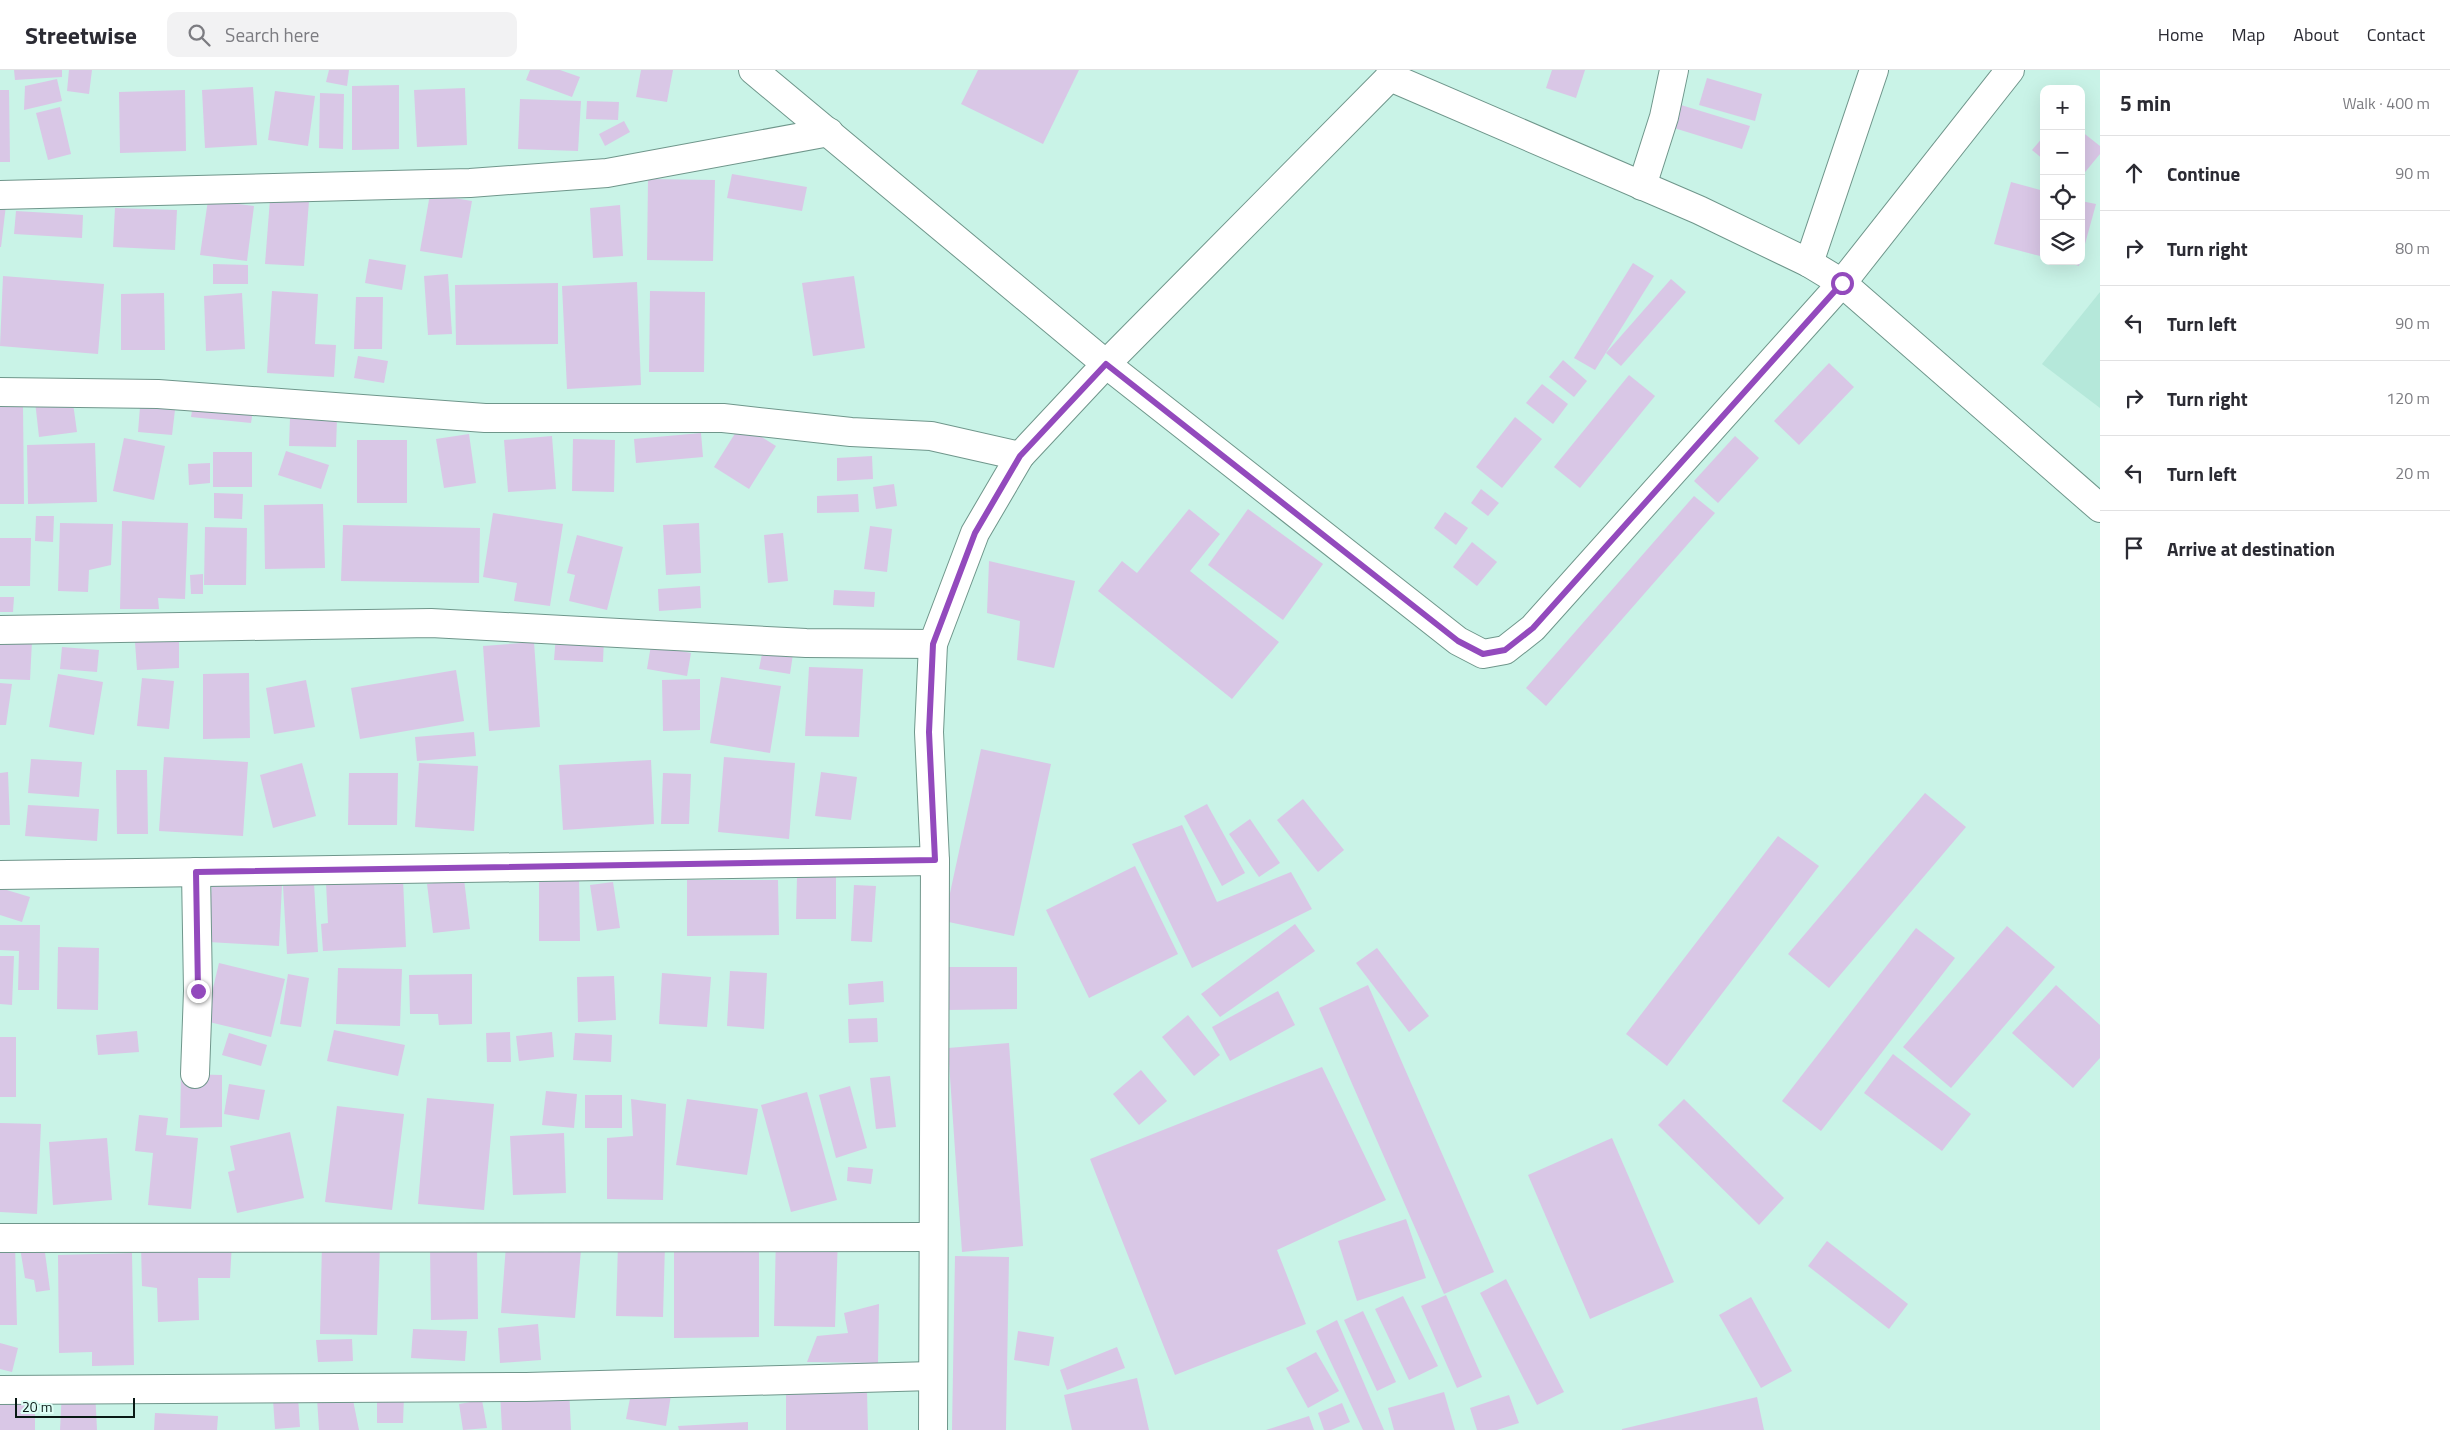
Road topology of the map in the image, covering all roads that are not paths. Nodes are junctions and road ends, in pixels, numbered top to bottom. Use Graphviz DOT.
graph roads {
  1 [pos="753,70"];
  2 [pos="1674,70"];
  3 [pos="1874,70"];
  4 [pos="2010,70"];
  5 [pos="1391,74"];
  6 [pos="829,132"];
  7 [pos="1642,186"];
  8 [pos="0,195"];
  9 [pos="1809,263"];
  10 [pos="1842,283"];
  11 [pos="1106,364"];
  12 [pos="0,392"];
  13 [pos="1020,456"];
  14 [pos="2100,508"];
  15 [pos="0,630"];
  16 [pos="933,644"];
  17 [pos="935,860"];
  18 [pos="196,872"];
  19 [pos="0,875"];
  20 [pos="195,1074"];
  21 [pos="933,1237"];
  22 [pos="0,1238"];
  23 [pos="933,1376"];
  24 [pos="0,1390"];
  25 [pos="933,1430"];
  1 -- 6 [label="street"];
  2 -- 7 [label="street"];
  3 -- 9 [label="street"];
  4 -- 10 [label="street"];
  5 -- 7 [label="street"];
  5 -- 11 [label="street"];
  6 -- 8 [label="street"];
  6 -- 11 [label="street"];
  7 -- 9 [label="street"];
  9 -- 10 [label="street"];
  10 -- 11 [label="street"];
  10 -- 14 [label="street"];
  11 -- 13 [label="street"];
  12 -- 13 [label="street"];
  13 -- 16 [label="street"];
  15 -- 16 [label="street"];
  16 -- 17 [label="street"];
  17 -- 18 [label="street"];
  17 -- 21 [label="street"];
  18 -- 19 [label="street"];
  18 -- 20 [label="street"];
  21 -- 22 [label="street"];
  21 -- 23 [label="street"];
  23 -- 24 [label="street"];
  23 -- 25 [label="street"];
}
